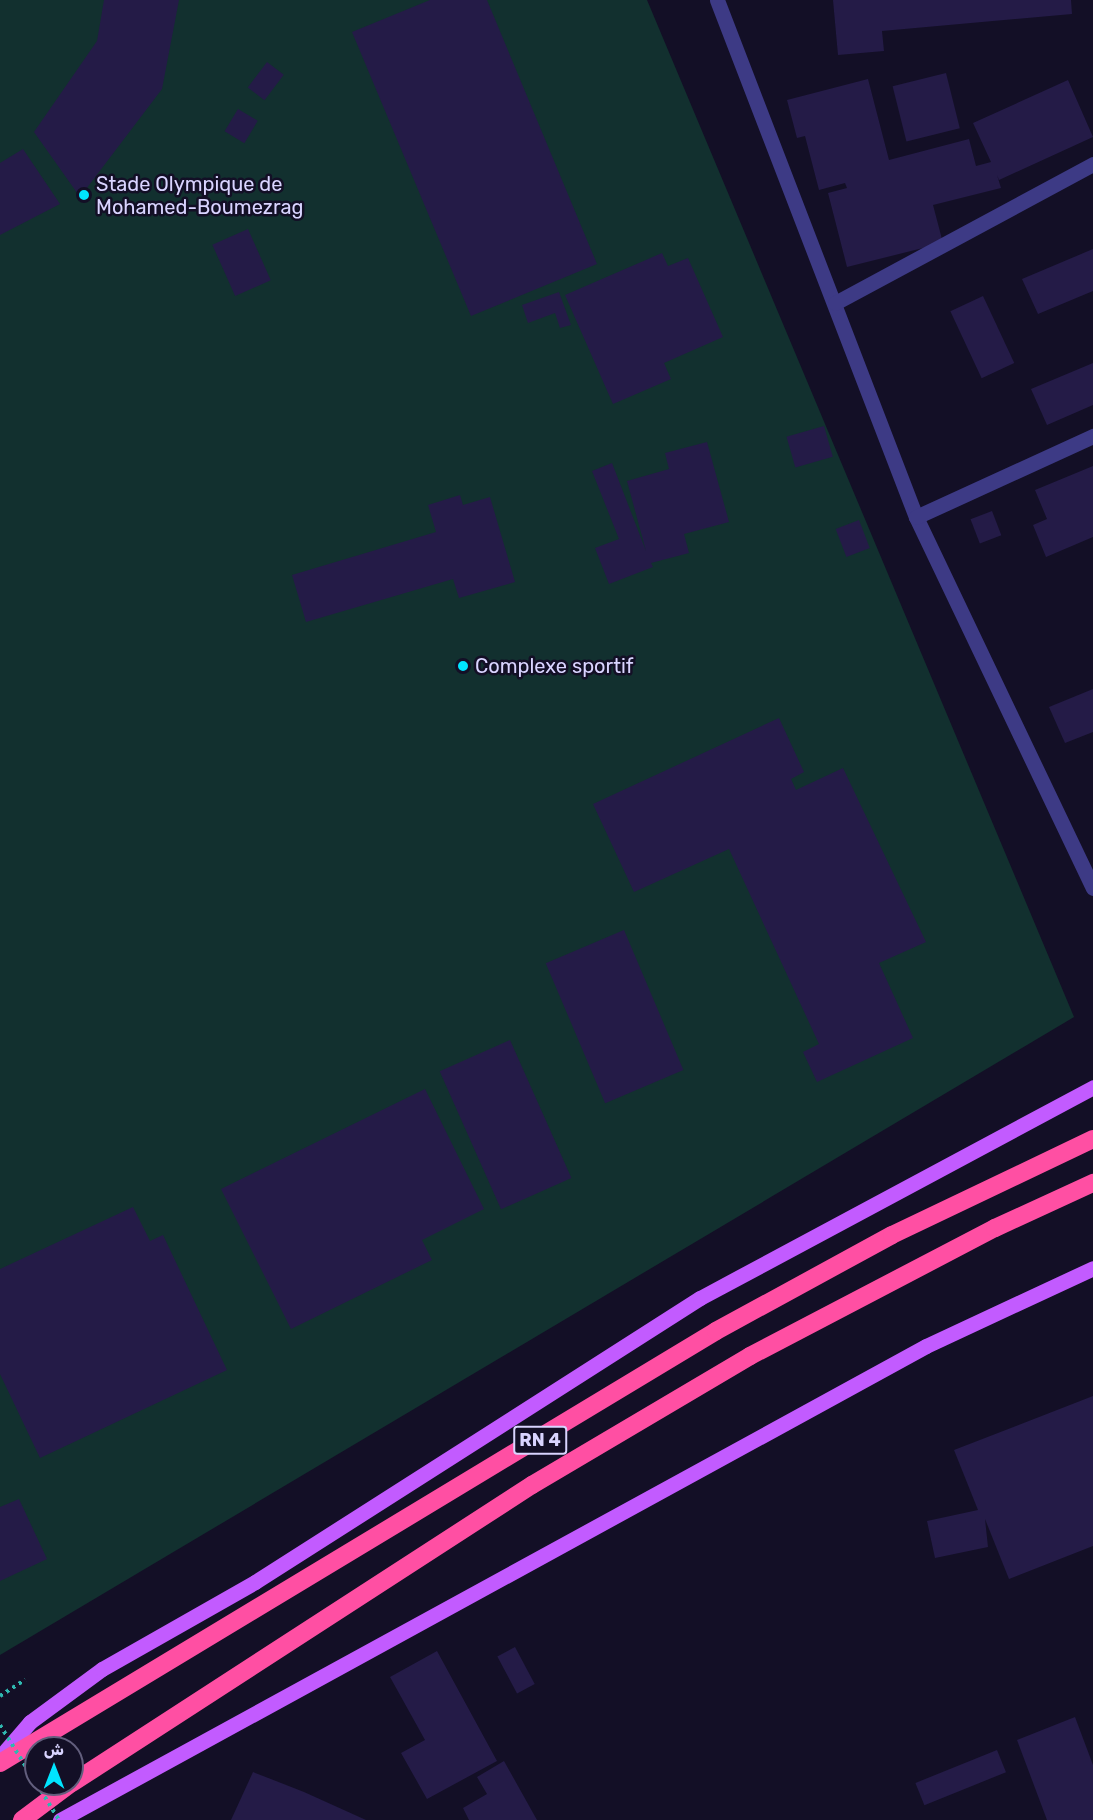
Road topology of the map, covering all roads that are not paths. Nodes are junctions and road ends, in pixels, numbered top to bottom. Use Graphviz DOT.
graph roads {
  1 [pos="717,0"];
  2 [pos="1093,164"];
  3 [pos="835,303"];
  4 [pos="1093,436"];
  5 [pos="916,517"];
  6 [pos="1093,888"];
  7 [pos="1093,1087"];
  8 [pos="1093,1139"];
  9 [pos="1093,1184"];
  10 [pos="1093,1268"];
  11 [pos="0,1757"];
  12 [pos="0,1763"];
  13 [pos="84,1775"];
  14 [pos="54,1796"];
  15 [pos="22,1820"];
  16 [pos="60,1820"];
  1 -- 3 [label="street"];
  2 -- 3 [label="street"];
  3 -- 5 [label="street"];
  4 -- 5 [label="street"];
  5 -- 6 [label="street"];
  7 -- 11 [label="main road"];
  8 -- 12 [label="highway, RN 4"];
  9 -- 13 [label="highway, RN 4"];
  10 -- 16 [label="main road"];
  14 -- 15 [label="highway, RN 4"];
}
